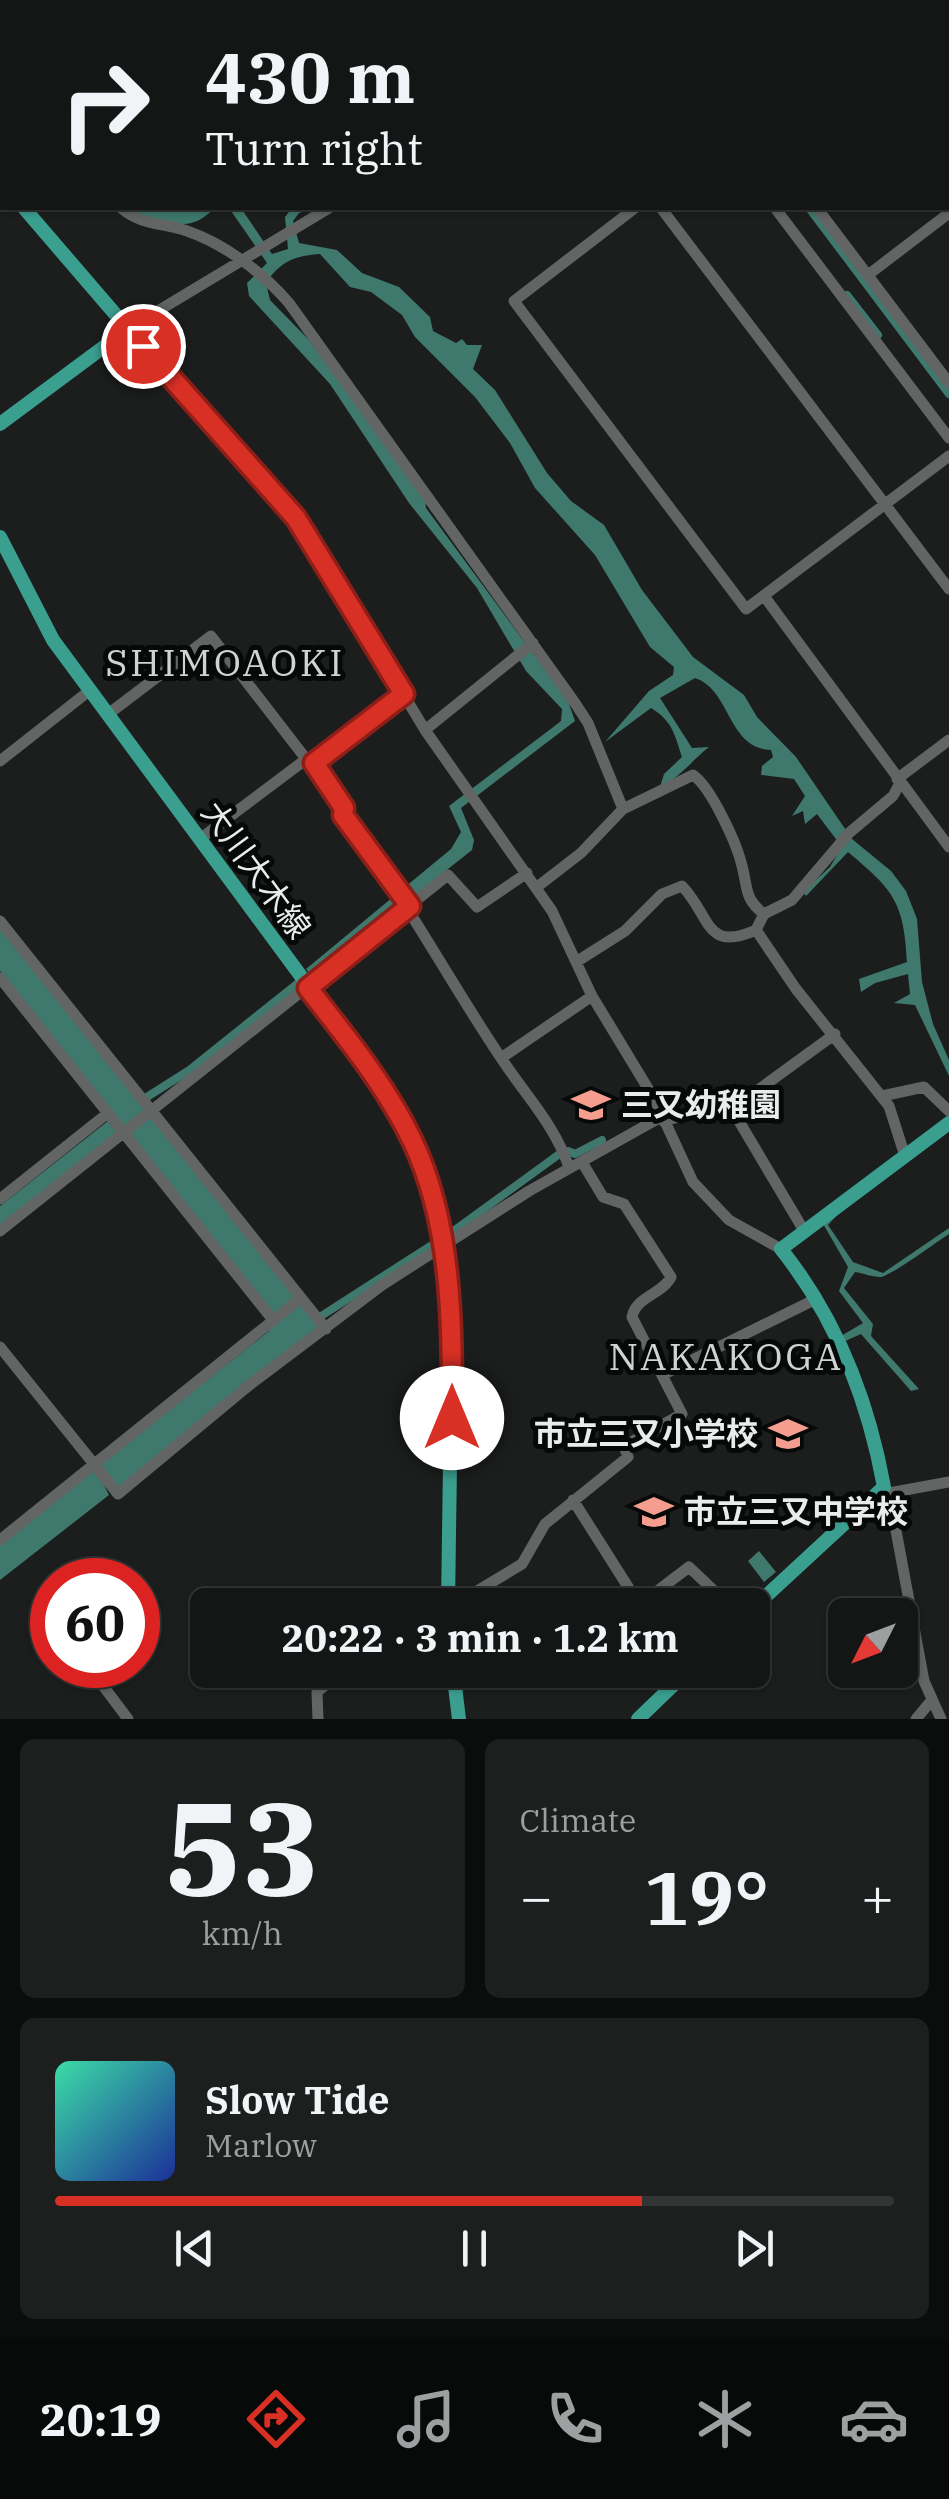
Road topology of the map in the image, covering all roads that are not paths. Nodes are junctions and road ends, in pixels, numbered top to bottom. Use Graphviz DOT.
graph roads {
  1 [pos="26,210"];
  2 [pos="124,210"];
  3 [pos="326,210"];
  4 [pos="633,210"];
  5 [pos="667,210"];
  6 [pos="777,210"];
  7 [pos="819,210"];
  8 [pos="949,213"];
  9 [pos="240,259"];
  10 [pos="868,274"];
  11 [pos="128,329"];
  12 [pos="949,383"];
  13 [pos="0,424"];
  14 [pos="949,438"];
  15 [pos="949,456"];
  16 [pos="885,504"];
  17 [pos="0,537"];
  18 [pos="949,589"];
  19 [pos="764,596"];
  20 [pos="532,644"];
  21 [pos="89,690"];
  22 [pos="404,694"];
  23 [pos="107,714"];
  24 [pos="425,730"];
  25 [pos="949,740"];
  26 [pos="0,761"];
  27 [pos="309,761"];
  28 [pos="899,781"];
  29 [pos="623,810"];
  30 [pos="200,839"];
  31 [pos="949,847"];
  32 [pos="527,873"];
  33 [pos="537,887"];
  34 [pos="410,905"];
  35 [pos="764,914"];
  36 [pos="0,920"];
  37 [pos="756,930"];
  38 [pos="576,962"];
  39 [pos="0,978"];
  40 [pos="308,988"];
  41 [pos="592,996"];
  42 [pos="836,1034"];
  43 [pos="501,1058"];
  44 [pos="882,1096"];
  45 [pos="730,1106"];
  46 [pos="150,1111"];
  47 [pos="949,1111"];
  48 [pos="109,1116"];
  49 [pos="662,1119"];
  50 [pos="949,1123"];
  51 [pos="125,1132"];
  52 [pos="905,1156"];
  53 [pos="565,1157"];
  54 [pos="582,1162"];
  55 [pos="0,1199"];
  56 [pos="803,1230"];
  57 [pos="0,1231"];
  58 [pos="443,1247"];
  59 [pos="781,1249"];
  60 [pos="299,1299"];
  61 [pos="816,1299"];
  62 [pos="274,1319"];
  63 [pos="324,1327"];
  64 [pos="0,1347"];
  65 [pos="664,1374"];
  66 [pos="96,1466"];
  67 [pos="949,1482"];
  68 [pos="887,1490"];
  69 [pos="574,1500"];
  70 [pos="0,1540"];
  71 [pos="451,1588"];
  72 [pos="480,1588"];
  73 [pos="629,1588"];
  74 [pos="661,1588"];
  75 [pos="711,1588"];
  76 [pos="770,1593"];
  77 [pos="105,1688"];
  78 [pos="322,1688"];
  79 [pos="455,1688"];
  80 [pos="670,1688"];
  81 [pos="931,1701"];
  82 [pos="128,1719"];
  83 [pos="318,1719"];
  84 [pos="459,1719"];
  85 [pos="638,1719"];
  86 [pos="916,1719"];
  87 [pos="941,1719"];
  1 -- 11 [label="main road"];
  2 -- 9 [label="street"];
  3 -- 9 [label="street"];
  4 -- 19 [label="street"];
  5 -- 16 [label="street"];
  6 -- 14 [label="street"];
  7 -- 10 [label="street"];
  8 -- 10 [label="street"];
  9 -- 11 [label="street"];
  9 -- 20 [label="street"];
  10 -- 12 [label="street"];
  11 -- 13 [label="main road"];
  11 -- 22 [label="street"];
  15 -- 16 [label="street"];
  16 -- 18 [label="street"];
  16 -- 19 [label="street"];
  17 -- 21 [label="main road, 大川大木線"];
  19 -- 28 [label="street"];
  20 -- 24 [label="street"];
  20 -- 29 [label="street"];
  21 -- 23 [label="main road, 大川大木線"];
  21 -- 26 [label="street"];
  22 -- 24 [label="street"];
  22 -- 27 [label="street"];
  23 -- 27 [label="street"];
  23 -- 30 [label="main road, 大川大木線"];
  24 -- 32 [label="street"];
  25 -- 28 [label="street"];
  27 -- 30 [label="street"];
  27 -- 34 [label="street"];
  28 -- 31 [label="street"];
  28 -- 35 [label="street"];
  29 -- 33 [label="street"];
  29 -- 35 [label="street"];
  30 -- 40 [label="main road, 大川大木線"];
  32 -- 33 [label="street"];
  32 -- 34 [label="street"];
  33 -- 38 [label="street"];
  34 -- 40 [label="street"];
  34 -- 43 [label="street"];
  35 -- 37 [label="street"];
  36 -- 46 [label="street"];
  37 -- 38 [label="street"];
  37 -- 42 [label="street"];
  38 -- 41 [label="street"];
  39 -- 48 [label="street"];
  40 -- 46 [label="street"];
  40 -- 58 [label="main road, 大川大木線"];
  41 -- 43 [label="street"];
  41 -- 49 [label="street"];
  42 -- 44 [label="street"];
  42 -- 45 [label="street"];
  43 -- 53 [label="street"];
  44 -- 47 [label="street"];
  44 -- 52 [label="street"];
  45 -- 49 [label="street"];
  45 -- 56 [label="street"];
  46 -- 51 [label="street"];
  46 -- 60 [label="street"];
  48 -- 51 [label="street"];
  48 -- 55 [label="street"];
  49 -- 54 [label="street"];
  49 -- 59 [label="street"];
  50 -- 52 [label="main road"];
  51 -- 57 [label="street"];
  51 -- 62 [label="street"];
  52 -- 56 [label="main road"];
  53 -- 54 [label="street"];
  53 -- 58 [label="street"];
  54 -- 65 [label="street"];
  56 -- 59 [label="main road"];
  58 -- 63 [label="street"];
  58 -- 71 [label="main road, 大川大木線"];
  59 -- 61 [label="main road"];
  60 -- 62 [label="street"];
  60 -- 63 [label="street"];
  61 -- 65 [label="street"];
  61 -- 68 [label="main road"];
  62 -- 66 [label="street"];
  63 -- 66 [label="street"];
  64 -- 66 [label="street"];
  65 -- 69 [label="street"];
  66 -- 70 [label="street"];
  67 -- 68 [label="street"];
  68 -- 76 [label="main road"];
  68 -- 81 [label="street"];
  69 -- 72 [label="street"];
  69 -- 73 [label="street"];
  74 -- 75 [label="street"];
  77 -- 82 [label="street"];
  78 -- 83 [label="street"];
  79 -- 84 [label="main road"];
  80 -- 85 [label="main road"];
  81 -- 86 [label="street"];
  81 -- 87 [label="street"];
}
